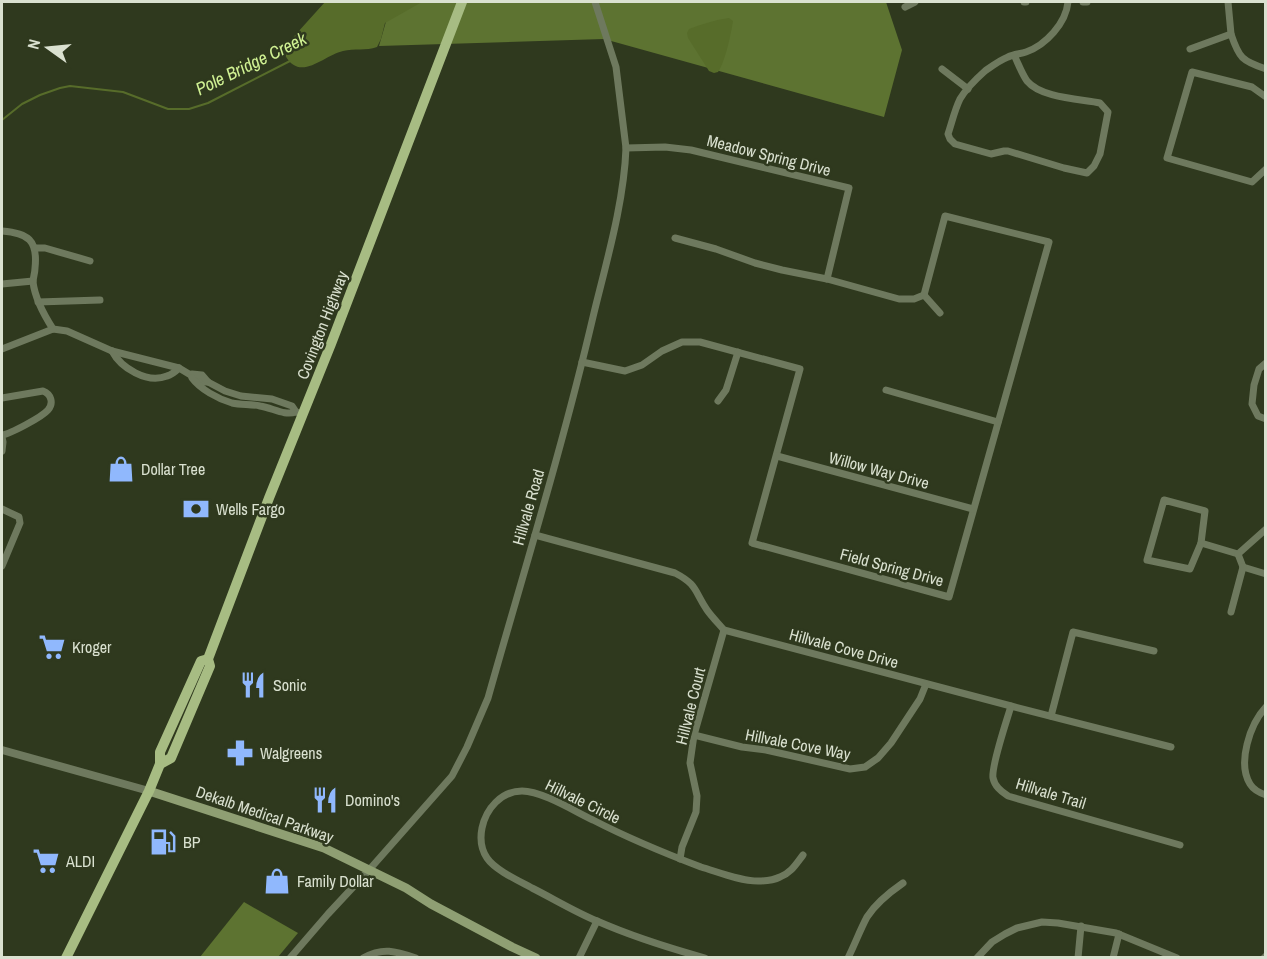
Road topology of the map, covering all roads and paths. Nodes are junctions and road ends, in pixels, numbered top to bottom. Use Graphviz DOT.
graph roads {
  1 [pos="462,2"];
  2 [pos="595,2"];
  3 [pos="915,2"];
  4 [pos="1068,2"];
  5 [pos="1228,2"];
  6 [pos="905,7"];
  7 [pos="1231,34"];
  8 [pos="1190,49"];
  9 [pos="1014,55"];
  10 [pos="942,69"];
  11 [pos="1266,69"];
  12 [pos="968,89"];
  13 [pos="1266,97"];
  14 [pos="626,148"];
  15 [pos="1266,169"];
  16 [pos="2,231"];
  17 [pos="675,238"];
  18 [pos="36,248"];
  19 [pos="90,261"];
  20 [pos="827,279"];
  21 [pos="33,281"];
  22 [pos="2,284"];
  23 [pos="924,296"];
  24 [pos="100,300"];
  25 [pos="38,302"];
  26 [pos="939,314"];
  27 [pos="53,329"];
  28 [pos="2,349"];
  29 [pos="112,351"];
  30 [pos="738,352"];
  31 [pos="582,362"];
  32 [pos="1266,363"];
  33 [pos="180,368"];
  34 [pos="189,373"];
  35 [pos="210,383"];
  36 [pos="886,390"];
  37 [pos="208,392"];
  38 [pos="2,398"];
  39 [pos="718,401"];
  40 [pos="300,413"];
  41 [pos="1266,419"];
  42 [pos="998,422"];
  43 [pos="2,436"];
  44 [pos="2,451"];
  45 [pos="777,456"];
  46 [pos="2,510"];
  47 [pos="973,510"];
  48 [pos="1266,529"];
  49 [pos="535,535"];
  50 [pos="1201,543"];
  51 [pos="1238,554"];
  52 [pos="2,566"];
  53 [pos="1242,567"];
  54 [pos="1266,574"];
  55 [pos="1231,612"];
  56 [pos="724,630"];
  57 [pos="1154,651"];
  58 [pos="926,684"];
  59 [pos="1011,706"];
  60 [pos="1266,707"];
  61 [pos="1051,716"];
  62 [pos="694,735"];
  63 [pos="1171,747"];
  64 [pos="2,750"];
  65 [pos="149,791"];
  66 [pos="1266,795"];
  67 [pos="1180,845"];
  68 [pos="803,855"];
  69 [pos="680,859"];
  70 [pos="369,870"];
  71 [pos="903,883"];
  72 [pos="597,921"];
  73 [pos="1081,926"];
  74 [pos="1119,934"];
  75 [pos="66,957"];
  76 [pos="290,957"];
  77 [pos="363,957"];
  78 [pos="416,957"];
  79 [pos="536,957"];
  80 [pos="579,957"];
  81 [pos="705,957"];
  82 [pos="848,957"];
  83 [pos="977,957"];
  84 [pos="1078,957"];
  85 [pos="1113,957"];
  86 [pos="1177,957"];
  1 -- 40 [label="main road, Covington Highway"];
  2 -- 14 [label="street, Hillvale Road"];
  3 -- 6 [label="street"];
  4 -- 9 [label="street"];
  5 -- 7 [label="street"];
  7 -- 8 [label="street"];
  7 -- 11 [label="street"];
  9 -- 12 [label="street"];
  9 -- 12 [label="street"];
  10 -- 12 [label="street"];
  13 -- 15 [label="street"];
  14 -- 20 [label="street, Meadow Spring Drive"];
  14 -- 31 [label="street, Hillvale Road"];
  16 -- 18 [label="street"];
  17 -- 20 [label="street"];
  18 -- 19 [label="street"];
  18 -- 21 [label="street"];
  20 -- 23 [label="street"];
  21 -- 22 [label="street"];
  21 -- 25 [label="street"];
  23 -- 26 [label="street"];
  23 -- 42 [label="street, Field Spring Drive"];
  24 -- 25 [label="street"];
  25 -- 27 [label="street"];
  27 -- 28 [label="street"];
  27 -- 29 [label="street"];
  29 -- 33 [label="street"];
  29 -- 33 [label="street"];
  30 -- 31 [label="street, Field Spring Drive"];
  30 -- 39 [label="street"];
  30 -- 45 [label="street, Field Spring Drive"];
  31 -- 49 [label="street, Hillvale Road"];
  32 -- 41 [label="street"];
  33 -- 34 [label="street"];
  34 -- 35 [label="street"];
  34 -- 37 [label="street"];
  35 -- 37 [label="street"];
  35 -- 40 [label="street"];
  36 -- 42 [label="street"];
  37 -- 40 [label="street"];
  38 -- 43 [label="street"];
  40 -- 65 [label="main road, Covington Highway"];
  42 -- 47 [label="street, Field Spring Drive"];
  43 -- 44 [label="street"];
  45 -- 47 [label="street, Willow Way Drive"];
  45 -- 47 [label="street, Field Spring Drive"];
  46 -- 52 [label="street"];
  48 -- 51 [label="street"];
  49 -- 56 [label="street"];
  49 -- 70 [label="street, Hillvale Road"];
  50 -- 50 [label="street"];
  50 -- 51 [label="street"];
  51 -- 53 [label="street"];
  53 -- 54 [label="street"];
  53 -- 55 [label="street"];
  56 -- 58 [label="street, Hillvale Cove Drive"];
  56 -- 62 [label="street, Hillvale Court"];
  57 -- 61 [label="street"];
  58 -- 59 [label="street, Hillvale Cove Drive"];
  58 -- 62 [label="street, Hillvale Cove Way"];
  59 -- 61 [label="street, Hillvale Cove Drive"];
  59 -- 67 [label="street, Hillvale Trail"];
  60 -- 66 [label="street"];
  61 -- 63 [label="street, Hillvale Cove Drive"];
  62 -- 69 [label="street, Hillvale Court"];
  64 -- 65 [label="street, Dekalb Medical Parkway"];
  65 -- 70 [label="main road, Dekalb Medical Parkway"];
  65 -- 75 [label="main road, Covington Highway"];
  68 -- 69 [label="street, Hillvale Circle"];
  69 -- 72 [label="street, Hillvale Circle"];
  70 -- 76 [label="street, Hillvale Road"];
  70 -- 79 [label="main road, Dekalb Medical Parkway"];
  71 -- 82 [label="street"];
  72 -- 80 [label="street"];
  72 -- 81 [label="street, Hillvale Circle"];
  73 -- 74 [label="street"];
  73 -- 83 [label="street"];
  73 -- 84 [label="street"];
  74 -- 85 [label="street"];
  74 -- 86 [label="street"];
  77 -- 78 [label="street"];
}
